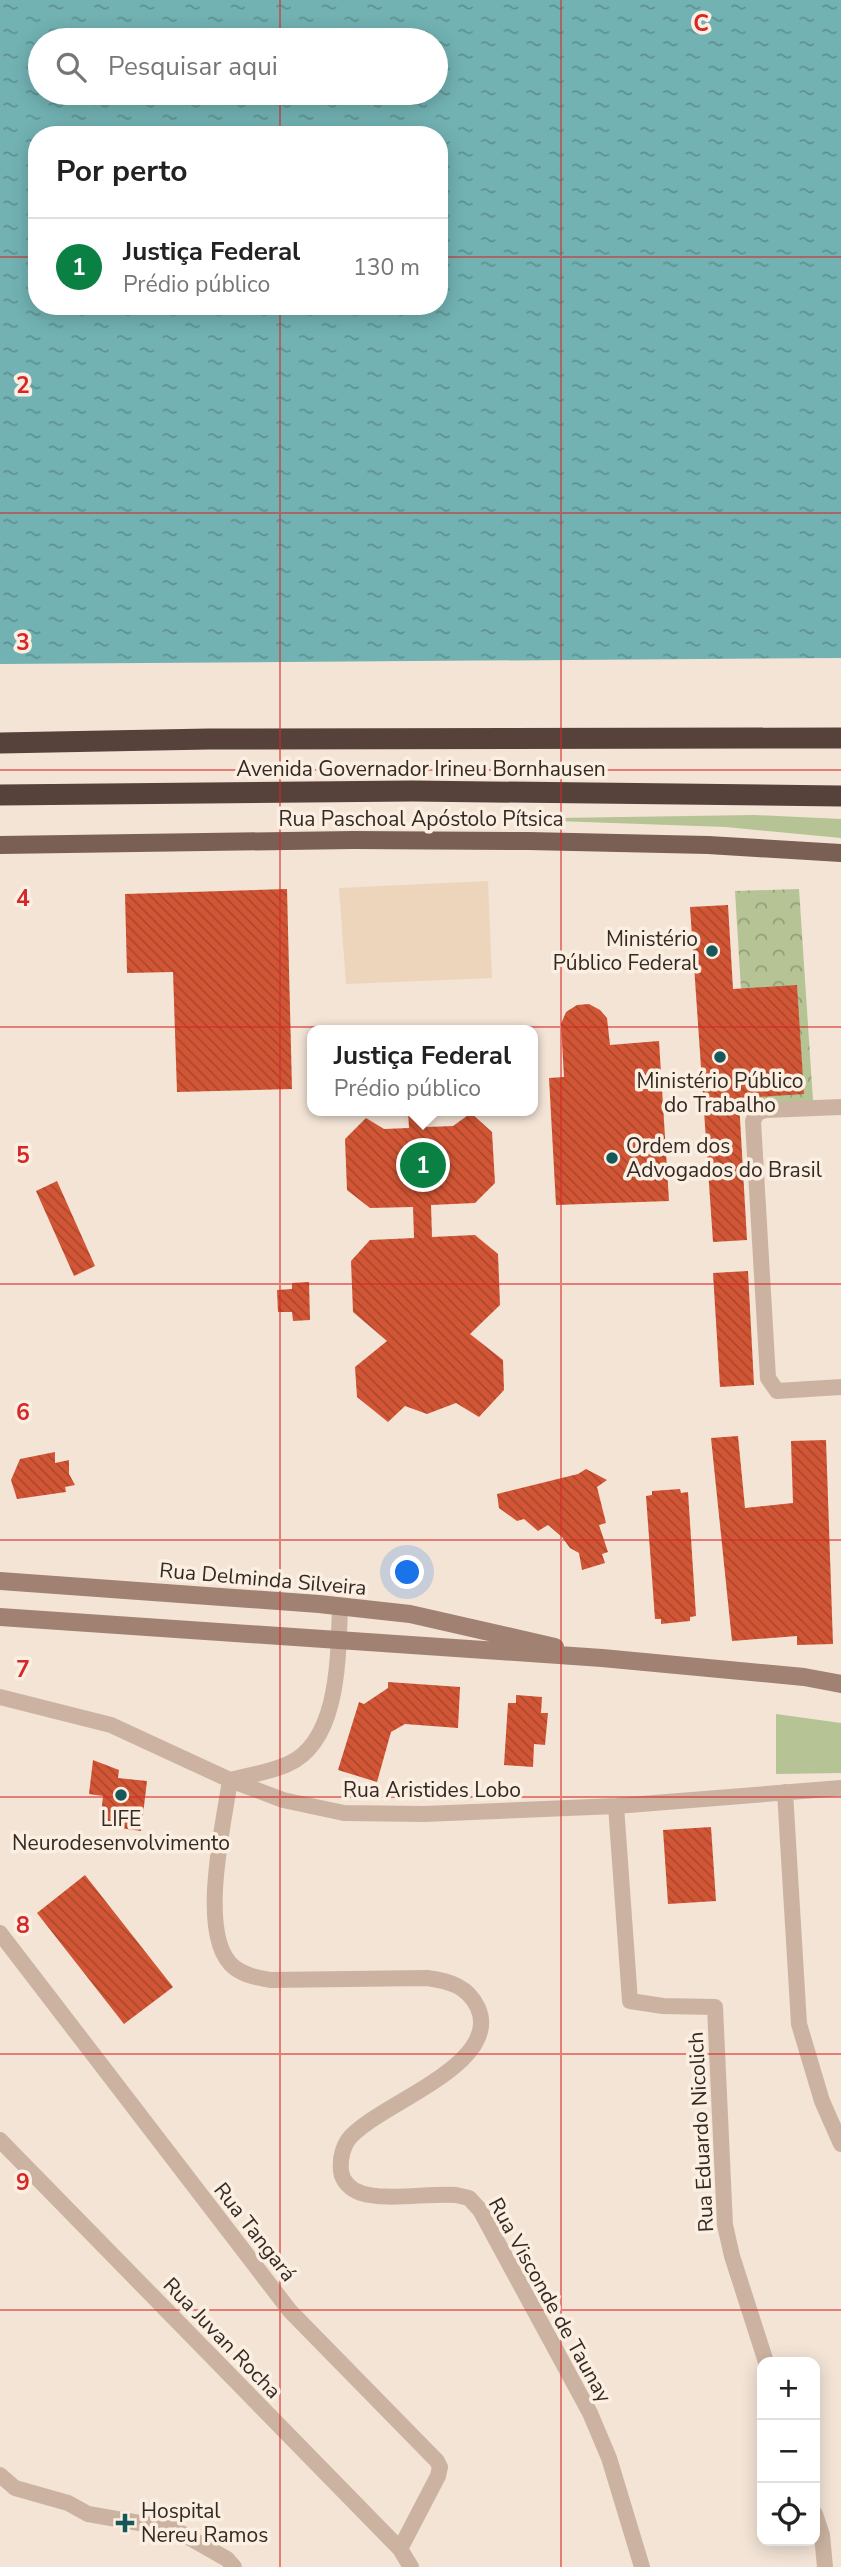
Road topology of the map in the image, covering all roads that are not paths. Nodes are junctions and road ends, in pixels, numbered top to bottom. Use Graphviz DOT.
graph roads {
  1 [pos="841,738"];
  2 [pos="0,743"];
  3 [pos="0,795"];
  4 [pos="841,796"];
  5 [pos="0,845"];
  6 [pos="841,853"];
  7 [pos="841,1107"];
  8 [pos="841,1387"];
  9 [pos="0,1581"];
  10 [pos="340,1607"];
  11 [pos="0,1617"];
  12 [pos="339,1642"];
  13 [pos="602,1658"];
  14 [pos="841,1684"];
  15 [pos="0,1697"];
  16 [pos="230,1780"];
  17 [pos="841,1788"];
  18 [pos="785,1792"];
  19 [pos="615,1806"];
  20 [pos="0,1933"];
  21 [pos="0,2140"];
  22 [pos="841,2144"];
  23 [pos="764,2357"];
  24 [pos="0,2475"];
  25 [pos="820,2529"];
  26 [pos="400,2549"];
  27 [pos="234,2567"];
  28 [pos="411,2567"];
  29 [pos="642,2567"];
  30 [pos="825,2567"];
  1 -- 2 [label="highway, Avenida Governador Irineu Bornhausen"];
  3 -- 4 [label="highway, Avenida Governador Irineu Bornhausen"];
  5 -- 6 [label="main road, Rua Paschoal Apóstolo Pítsica"];
  7 -- 8 [label="street"];
  9 -- 10 [label="main road, Rua Delminda Silveira"];
  10 -- 12 [label="street"];
  10 -- 13 [label="main road, Rua Delminda Silveira"];
  11 -- 12 [label="main road, Rua Delminda Silveira"];
  12 -- 13 [label="main road, Rua Delminda Silveira"];
  12 -- 16 [label="street"];
  13 -- 14 [label="main road, Rua Delminda Silveira"];
  15 -- 16 [label="street, Rua Aristides Lobo"];
  16 -- 19 [label="street, Rua Aristides Lobo"];
  16 -- 29 [label="street, Rua Visconde de Taunay"];
  17 -- 18 [label="street, Rua Aristides Lobo"];
  18 -- 19 [label="street, Rua Aristides Lobo"];
  18 -- 22 [label="street"];
  19 -- 23 [label="street, Rua Eduardo Nicolich"];
  20 -- 26 [label="street, Rua Tangará"];
  21 -- 26 [label="street, Rua Juvan Rocha"];
  24 -- 27 [label="street"];
  25 -- 30 [label="street"];
  26 -- 28 [label="street, Rua Juvan Rocha"];
}
